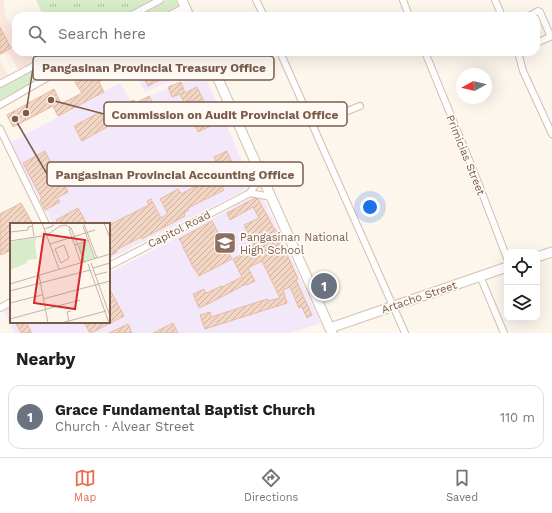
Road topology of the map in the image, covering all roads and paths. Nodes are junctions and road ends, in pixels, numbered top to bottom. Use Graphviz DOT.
graph roads {
  1 [pos="160,0"];
  2 [pos="256,0"];
  3 [pos="403,0"];
  4 [pos="495,0"];
  5 [pos="184,4"];
  6 [pos="138,12"];
  7 [pos="173,12"];
  8 [pos="262,12"];
  9 [pos="408,12"];
  10 [pos="500,12"];
  11 [pos="540,12"];
  12 [pos="540,41"];
  13 [pos="52,56"];
  14 [pos="90,56"];
  15 [pos="208,56"];
  16 [pos="282,56"];
  17 [pos="427,56"];
  18 [pos="519,56"];
  19 [pos="0,84"];
  20 [pos="0,105"];
  21 [pos="360,106"];
  22 [pos="313,126"];
  23 [pos="0,129"];
  24 [pos="552,134"];
  25 [pos="261,176"];
  26 [pos="250,193"];
  27 [pos="271,197"];
  28 [pos="46,223"];
  29 [pos="504,250"];
  30 [pos="552,252"];
  31 [pos="540,256"];
  32 [pos="110,265"];
  33 [pos="504,268"];
  34 [pos="480,276"];
  35 [pos="10,303"];
  36 [pos="393,306"];
  37 [pos="0,308"];
  38 [pos="331,330"];
  39 [pos="405,333"];
  40 [pos="504,333"];
  1 -- 6 [label="street"];
  2 -- 8 [label="street"];
  3 -- 9 [label="street"];
  4 -- 10 [label="street"];
  5 -- 7 [label="street"];
  11 -- 12 [label="street"];
  13 -- 19 [label="street"];
  14 -- 20 [label="street"];
  15 -- 25 [label="street"];
  16 -- 22 [label="street"];
  17 -- 29 [label="street, Primicias Street"];
  18 -- 24 [label="street"];
  21 -- 22 [label="street"];
  22 -- 36 [label="street"];
  23 -- 28 [label="street"];
  25 -- 26 [label="street, Capitol Road"];
  25 -- 27 [label="street"];
  26 -- 27 [label="street"];
  26 -- 32 [label="street, Capitol Road"];
  27 -- 38 [label="street"];
  30 -- 31 [label="street"];
  33 -- 34 [label="street, Artacho Street"];
  34 -- 36 [label="street, Artacho Street"];
  34 -- 40 [label="street"];
  35 -- 37 [label="street"];
  36 -- 38 [label="street, Artacho Street"];
  36 -- 39 [label="street"];
}
